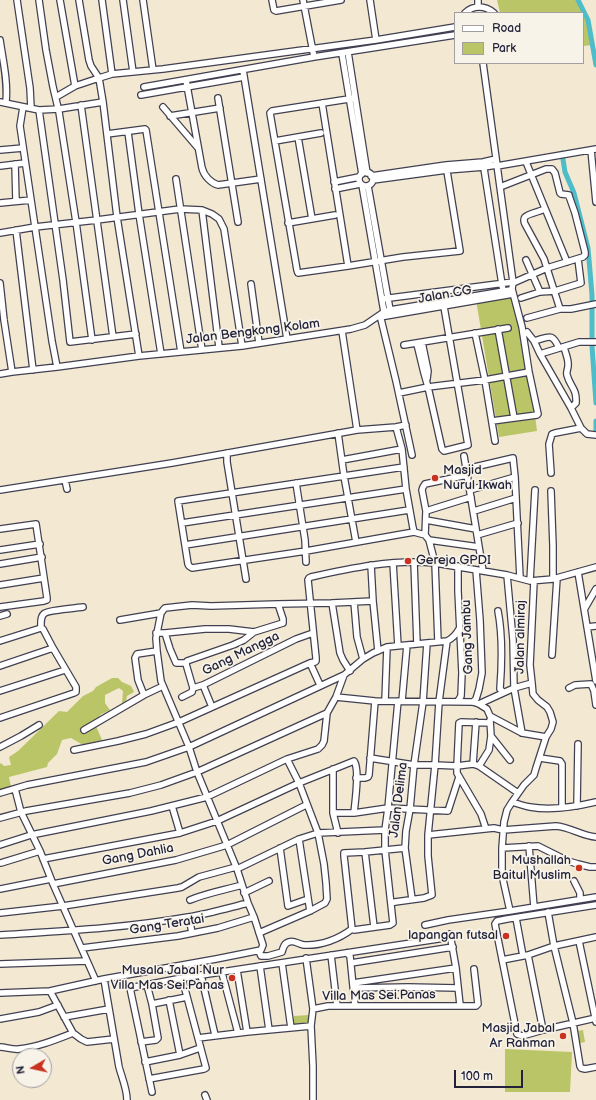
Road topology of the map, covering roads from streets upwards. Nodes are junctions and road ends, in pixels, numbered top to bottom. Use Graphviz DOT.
graph roads {
  1 [pos="17,0"];
  2 [pos="39,0"];
  3 [pos="60,0"];
  4 [pos="79,0"];
  5 [pos="102,0"];
  6 [pos="124,0"];
  7 [pos="143,0"];
  8 [pos="272,0"];
  9 [pos="337,0"];
  10 [pos="370,0"];
  11 [pos="478,0"];
  12 [pos="303,3"];
  13 [pos="478,7"];
  14 [pos="466,12"];
  15 [pos="493,12"];
  16 [pos="454,27"];
  17 [pos="454,35"];
  18 [pos="0,40"];
  19 [pos="376,40"];
  20 [pos="312,48"];
  21 [pos="345,53"];
  22 [pos="314,57"];
  23 [pos="483,64"];
  24 [pos="153,70"];
  25 [pos="243,70"];
  26 [pos="133,72"];
  27 [pos="112,74"];
  28 [pos="244,77"];
  29 [pos="99,78"];
  30 [pos="186,80"];
  31 [pos="75,86"];
  32 [pos="144,87"];
  33 [pos="188,87"];
  34 [pos="141,95"];
  35 [pos="56,97"];
  36 [pos="218,98"];
  37 [pos="352,99"];
  38 [pos="3,102"];
  39 [pos="103,102"];
  40 [pos="322,103"];
  41 [pos="81,105"];
  42 [pos="23,107"];
  43 [pos="31,108"];
  44 [pos="163,108"];
  45 [pos="220,108"];
  46 [pos="59,109"];
  47 [pos="39,110"];
  48 [pos="192,112"];
  49 [pos="170,116"];
  50 [pos="128,132"];
  51 [pos="321,133"];
  52 [pos="107,134"];
  53 [pos="298,137"];
  54 [pos="275,141"];
  55 [pos="23,148"];
  56 [pos="199,149"];
  57 [pos="594,149"];
  58 [pos="0,150"];
  59 [pos="526,162"];
  60 [pos="25,163"];
  61 [pos="496,163"];
  62 [pos="15,164"];
  63 [pos="483,164"];
  64 [pos="0,166"];
  65 [pos="446,168"];
  66 [pos="531,175"];
  67 [pos="366,176"];
  68 [pos="176,179"];
  69 [pos="261,180"];
  70 [pos="334,182"];
  71 [pos="232,184"];
  72 [pos="361,184"];
  73 [pos="368,186"];
  74 [pos="500,187"];
  75 [pos="336,189"];
  76 [pos="31,200"];
  77 [pos="16,201"];
  78 [pos="596,202"];
  79 [pos="0,203"];
  80 [pos="180,209"];
  81 [pos="544,209"];
  82 [pos="202,210"];
  83 [pos="160,211"];
  84 [pos="139,214"];
  85 [pos="335,215"];
  86 [pos="118,217"];
  87 [pos="312,219"];
  88 [pos="97,220"];
  89 [pos="76,222"];
  90 [pos="238,222"];
  91 [pos="288,224"];
  92 [pos="56,225"];
  93 [pos="35,226"];
  94 [pos="16,230"];
  95 [pos="0,233"];
  96 [pos="578,259"];
  97 [pos="526,260"];
  98 [pos="378,261"];
  99 [pos="567,262"];
  100 [pos="348,266"];
  101 [pos="547,268"];
  102 [pos="532,274"];
  103 [pos="0,283"];
  104 [pos="502,283"];
  105 [pos="251,284"];
  106 [pos="513,287"];
  107 [pos="503,291"];
  108 [pos="555,291"];
  109 [pos="540,292"];
  110 [pos="388,298"];
  111 [pos="521,298"];
  112 [pos="382,299"];
  113 [pos="443,304"];
  114 [pos="593,304"];
  115 [pos="560,309"];
  116 [pos="384,313"];
  117 [pos="527,318"];
  118 [pos="508,328"];
  119 [pos="498,329"];
  120 [pos="342,331"];
  121 [pos="528,332"];
  122 [pos="475,333"];
  123 [pos="136,334"];
  124 [pos="113,337"];
  125 [pos="450,337"];
  126 [pos="287,339"];
  127 [pos="92,340"];
  128 [pos="534,341"];
  129 [pos="593,342"];
  130 [pos="259,343"];
  131 [pos="420,343"];
  132 [pos="242,346"];
  133 [pos="404,346"];
  134 [pos="219,347"];
  135 [pos="561,348"];
  136 [pos="202,350"];
  137 [pos="181,352"];
  138 [pos="161,354"];
  139 [pos="540,354"];
  140 [pos="139,356"];
  141 [pos="57,368"];
  142 [pos="33,370"];
  143 [pos="12,372"];
  144 [pos="529,372"];
  145 [pos="0,374"];
  146 [pos="507,375"];
  147 [pos="485,380"];
  148 [pos="456,383"];
  149 [pos="428,387"];
  150 [pos="398,393"];
  151 [pos="571,408"];
  152 [pos="514,418"];
  153 [pos="492,421"];
  154 [pos="406,425"];
  155 [pos="396,427"];
  156 [pos="581,428"];
  157 [pos="357,430"];
  158 [pos="338,433"];
  159 [pos="596,435"];
  160 [pos="495,440"];
  161 [pos="402,449"];
  162 [pos="227,453"];
  163 [pos="412,455"];
  164 [pos="464,456"];
  165 [pos="342,460"];
  166 [pos="404,467"];
  167 [pos="467,472"];
  168 [pos="551,474"];
  169 [pos="344,476"];
  170 [pos="515,478"];
  171 [pos="65,480"];
  172 [pos="296,483"];
  173 [pos="406,489"];
  174 [pos="0,490"];
  175 [pos="67,490"];
  176 [pos="470,490"];
  177 [pos="536,490"];
  178 [pos="551,491"];
  179 [pos="232,493"];
  180 [pos="471,497"];
  181 [pos="516,498"];
  182 [pos="348,499"];
  183 [pos="300,505"];
  184 [pos="409,510"];
  185 [pos="426,511"];
  186 [pos="474,511"];
  187 [pos="235,515"];
  188 [pos="352,519"];
  189 [pos="426,520"];
  190 [pos="182,523"];
  191 [pos="518,523"];
  192 [pos="303,527"];
  193 [pos="0,529"];
  194 [pos="476,529"];
  195 [pos="414,532"];
  196 [pos="477,535"];
  197 [pos="239,538"];
  198 [pos="427,538"];
  199 [pos="356,542"];
  200 [pos="40,544"];
  201 [pos="185,545"];
  202 [pos="479,546"];
  203 [pos="0,550"];
  204 [pos="306,551"];
  205 [pos="42,557"];
  206 [pos="243,560"];
  207 [pos="306,562"];
  208 [pos="414,562"];
  209 [pos="393,563"];
  210 [pos="435,563"];
  211 [pos="0,564"];
  212 [pos="371,565"];
  213 [pos="458,566"];
  214 [pos="596,567"];
  215 [pos="476,570"];
  216 [pos="484,571"];
  217 [pos="578,572"];
  218 [pos="507,575"];
  219 [pos="44,578"];
  220 [pos="246,578"];
  221 [pos="520,578"];
  222 [pos="555,578"];
  223 [pos="532,581"];
  224 [pos="0,585"];
  225 [pos="596,590"];
  226 [pos="373,601"];
  227 [pos="354,602"];
  228 [pos="278,604"];
  229 [pos="311,604"];
  230 [pos="332,604"];
  231 [pos="83,607"];
  232 [pos="0,608"];
  233 [pos="584,608"];
  234 [pos="498,611"];
  235 [pos="161,613"];
  236 [pos="7,614"];
  237 [pos="0,616"];
  238 [pos="120,620"];
  239 [pos="596,626"];
  240 [pos="588,627"];
  241 [pos="41,628"];
  242 [pos="459,629"];
  243 [pos="254,632"];
  244 [pos="313,632"];
  245 [pos="156,633"];
  246 [pos="165,633"];
  247 [pos="0,641"];
  248 [pos="447,641"];
  249 [pos="438,642"];
  250 [pos="427,643"];
  251 [pos="417,644"];
  252 [pos="408,645"];
  253 [pos="398,646"];
  254 [pos="388,647"];
  255 [pos="53,648"];
  256 [pos="157,651"];
  257 [pos="378,651"];
  258 [pos="552,655"];
  259 [pos="363,659"];
  260 [pos="186,663"];
  261 [pos="310,663"];
  262 [pos="0,666"];
  263 [pos="595,669"];
  264 [pos="65,670"];
  265 [pos="350,670"];
  266 [pos="344,675"];
  267 [pos="596,681"];
  268 [pos="532,683"];
  269 [pos="203,685"];
  270 [pos="320,685"];
  271 [pos="163,686"];
  272 [pos="193,688"];
  273 [pos="514,688"];
  274 [pos="569,688"];
  275 [pos="0,692"];
  276 [pos="505,692"];
  277 [pos="144,695"];
  278 [pos="182,697"];
  279 [pos="336,697"];
  280 [pos="375,701"];
  281 [pos="385,701"];
  282 [pos="400,701"];
  283 [pos="423,702"];
  284 [pos="439,702"];
  285 [pos="458,702"];
  286 [pos="473,702"];
  287 [pos="479,704"];
  288 [pos="596,705"];
  289 [pos="212,707"];
  290 [pos="327,713"];
  291 [pos="490,716"];
  292 [pos="0,718"];
  293 [pos="179,722"];
  294 [pos="476,722"];
  295 [pos="490,723"];
  296 [pos="39,725"];
  297 [pos="84,730"];
  298 [pos="522,733"];
  299 [pos="491,736"];
  300 [pos="546,737"];
  301 [pos="578,744"];
  302 [pos="0,747"];
  303 [pos="189,747"];
  304 [pos="74,750"];
  305 [pos="370,758"];
  306 [pos="540,758"];
  307 [pos="287,759"];
  308 [pos="510,760"];
  309 [pos="393,761"];
  310 [pos="414,765"];
  311 [pos="435,765"];
  312 [pos="476,765"];
  313 [pos="457,766"];
  314 [pos="333,769"];
  315 [pos="197,772"];
  316 [pos="459,777"];
  317 [pos="356,778"];
  318 [pos="299,783"];
  319 [pos="15,789"];
  320 [pos="0,793"];
  321 [pos="518,793"];
  322 [pos="208,797"];
  323 [pos="512,802"];
  324 [pos="596,802"];
  325 [pos="306,804"];
  326 [pos="172,806"];
  327 [pos="577,806"];
  328 [pos="562,807"];
  329 [pos="388,808"];
  330 [pos="410,809"];
  331 [pos="431,810"];
  332 [pos="21,812"];
  333 [pos="333,813"];
  334 [pos="354,813"];
  335 [pos="0,818"];
  336 [pos="217,821"];
  337 [pos="486,829"];
  338 [pos="385,830"];
  339 [pos="503,830"];
  340 [pos="180,833"];
  341 [pos="318,833"];
  342 [pos="338,833"];
  343 [pos="31,835"];
  344 [pos="428,835"];
  345 [pos="596,837"];
  346 [pos="299,839"];
  347 [pos="0,845"];
  348 [pos="227,845"];
  349 [pos="530,846"];
  350 [pos="280,848"];
  351 [pos="405,848"];
  352 [pos="502,848"];
  353 [pos="385,850"];
  354 [pos="40,851"];
  355 [pos="365,852"];
  356 [pos="43,859"];
  357 [pos="0,864"];
  358 [pos="596,867"];
  359 [pos="236,868"];
  360 [pos="269,881"];
  361 [pos="574,881"];
  362 [pos="52,882"];
  363 [pos="242,885"];
  364 [pos="0,889"];
  365 [pos="244,893"];
  366 [pos="596,897"];
  367 [pos="308,899"];
  368 [pos="412,899"];
  369 [pos="580,899"];
  370 [pos="190,900"];
  371 [pos="248,903"];
  372 [pos="392,903"];
  373 [pos="596,905"];
  374 [pos="63,906"];
  375 [pos="534,907"];
  376 [pos="310,911"];
  377 [pos="510,911"];
  378 [pos="548,912"];
  379 [pos="0,913"];
  380 [pos="189,917"];
  381 [pos="254,917"];
  382 [pos="516,918"];
  383 [pos="425,925"];
  384 [pos="374,927"];
  385 [pos="352,929"];
  386 [pos="74,931"];
  387 [pos="192,933"];
  388 [pos="259,933"];
  389 [pos="0,936"];
  390 [pos="596,937"];
  391 [pos="579,941"];
  392 [pos="554,946"];
  393 [pos="453,947"];
  394 [pos="82,948"];
  395 [pos="259,951"];
  396 [pos="348,953"];
  397 [pos="331,955"];
  398 [pos="525,955"];
  399 [pos="306,958"];
  400 [pos="502,960"];
  401 [pos="87,961"];
  402 [pos="282,963"];
  403 [pos="351,963"];
  404 [pos="0,964"];
  405 [pos="260,966"];
  406 [pos="456,968"];
  407 [pos="474,969"];
  408 [pos="237,970"];
  409 [pos="222,973"];
  410 [pos="201,975"];
  411 [pos="182,978"];
  412 [pos="104,979"];
  413 [pos="96,981"];
  414 [pos="147,985"];
  415 [pos="353,986"];
  416 [pos="458,988"];
  417 [pos="50,991"];
  418 [pos="0,993"];
  419 [pos="187,997"];
  420 [pos="169,1000"];
  421 [pos="152,1004"];
  422 [pos="58,1005"];
  423 [pos="460,1005"];
  424 [pos="336,1006"];
  425 [pos="355,1006"];
  426 [pos="109,1009"];
  427 [pos="313,1009"];
  428 [pos="64,1017"];
  429 [pos="0,1019"];
  430 [pos="596,1019"];
  431 [pos="573,1023"];
  432 [pos="311,1026"];
  433 [pos="291,1028"];
  434 [pos="269,1030"];
  435 [pos="543,1030"];
  436 [pos="247,1032"];
  437 [pos="73,1033"];
  438 [pos="238,1033"];
  439 [pos="215,1035"];
  440 [pos="198,1038"];
  441 [pos="114,1039"];
  442 [pos="141,1042"];
  443 [pos="0,1047"];
  444 [pos="200,1048"];
  445 [pos="180,1055"];
  446 [pos="145,1062"];
  447 [pos="596,1067"];
  448 [pos="149,1079"];
  449 [pos="152,1092"];
  450 [pos="127,1100"];
  451 [pos="313,1100"];
  1 -- 43 [label="street"];
  2 -- 35 [label="street"];
  3 -- 31 [label="street"];
  4 -- 29 [label="street"];
  5 -- 27 [label="street"];
  6 -- 26 [label="street"];
  7 -- 24 [label="street"];
  8 -- 12 [label="street"];
  9 -- 12 [label="street"];
  10 -- 19 [label="street"];
  11 -- 13 [label="street"];
  12 -- 20 [label="street"];
  13 -- 14 [label="street"];
  13 -- 15 [label="street"];
  16 -- 19 [label="street"];
  17 -- 21 [label="street"];
  18 -- 38 [label="street"];
  19 -- 20 [label="street"];
  20 -- 22 [label="street"];
  20 -- 24 [label="street"];
  21 -- 22 [label="street"];
  21 -- 37 [label="street"];
  22 -- 25 [label="street"];
  23 -- 61 [label="street"];
  24 -- 26 [label="street"];
  25 -- 28 [label="street"];
  25 -- 30 [label="street"];
  26 -- 27 [label="street"];
  27 -- 29 [label="street"];
  28 -- 33 [label="street"];
  28 -- 69 [label="street"];
  29 -- 31 [label="street"];
  29 -- 39 [label="street"];
  30 -- 32 [label="street"];
  30 -- 33 [label="street"];
  31 -- 35 [label="street"];
  33 -- 34 [label="street"];
  33 -- 48 [label="street"];
  35 -- 46 [label="street"];
  36 -- 45 [label="street"];
  37 -- 40 [label="street"];
  37 -- 67 [label="street"];
  38 -- 42 [label="street"];
  39 -- 41 [label="street"];
  39 -- 52 [label="street"];
  40 -- 54 [label="street"];
  40 -- 70 [label="street"];
  41 -- 46 [label="street"];
  41 -- 88 [label="street"];
  42 -- 43 [label="street"];
  42 -- 55 [label="street"];
  43 -- 47 [label="street"];
  44 -- 49 [label="street"];
  45 -- 48 [label="street"];
  45 -- 71 [label="street"];
  46 -- 47 [label="street"];
  46 -- 89 [label="street"];
  47 -- 92 [label="street"];
  48 -- 49 [label="street"];
  48 -- 56 [label="street"];
  49 -- 56 [label="street"];
  50 -- 52 [label="street"];
  50 -- 83 [label="street"];
  50 -- 84 [label="street"];
  51 -- 53 [label="street"];
  52 -- 86 [label="street"];
  53 -- 54 [label="street"];
  53 -- 87 [label="street"];
  54 -- 91 [label="street"];
  55 -- 58 [label="street"];
  55 -- 60 [label="street"];
  56 -- 71 [label="street"];
  57 -- 59 [label="street"];
  57 -- 78 [label="street"];
  59 -- 61 [label="street"];
  59 -- 66 [label="street"];
  60 -- 62 [label="street"];
  60 -- 76 [label="street"];
  61 -- 63 [label="street"];
  61 -- 74 [label="street"];
  62 -- 64 [label="street"];
  62 -- 77 [label="street"];
  63 -- 65 [label="street"];
  63 -- 104 [label="street"];
  65 -- 67 [label="street"];
  65 -- 98 [label="street"];
  66 -- 74 [label="street"];
  66 -- 81 [label="street"];
  66 -- 96 [label="street"];
  67 -- 70 [label="street"];
  67 -- 72 [label="street"];
  67 -- 73 [label="street"];
  68 -- 80 [label="street"];
  69 -- 71 [label="street"];
  69 -- 126 [label="street"];
  70 -- 75 [label="street"];
  71 -- 90 [label="street"];
  72 -- 73 [label="street"];
  72 -- 75 [label="street"];
  72 -- 98 [label="street"];
  73 -- 98 [label="street"];
  74 -- 106 [label="street"];
  75 -- 100 [label="street"];
  76 -- 77 [label="street"];
  76 -- 93 [label="street"];
  77 -- 79 [label="street"];
  80 -- 82 [label="street"];
  80 -- 83 [label="street"];
  80 -- 136 [label="street"];
  81 -- 99 [label="street"];
  81 -- 101 [label="street"];
  82 -- 132 [label="street"];
  82 -- 134 [label="street"];
  83 -- 84 [label="street"];
  83 -- 137 [label="street"];
  84 -- 86 [label="street"];
  84 -- 138 [label="street"];
  85 -- 87 [label="street"];
  86 -- 88 [label="street"];
  86 -- 123 [label="street"];
  87 -- 91 [label="street"];
  88 -- 89 [label="street"];
  88 -- 124 [label="street"];
  89 -- 92 [label="street"];
  89 -- 127 [label="street"];
  91 -- 100 [label="street"];
  92 -- 93 [label="street"];
  92 -- 127 [label="street"];
  93 -- 94 [label="street"];
  93 -- 141 [label="street"];
  94 -- 95 [label="street"];
  94 -- 142 [label="street"];
  96 -- 99 [label="street"];
  96 -- 108 [label="street"];
  97 -- 102 [label="street"];
  98 -- 100 [label="street"];
  98 -- 110 [label="street"];
  98 -- 112 [label="street"];
  99 -- 101 [label="street"];
  101 -- 102 [label="street"];
  101 -- 108 [label="street"];
  102 -- 106 [label="street"];
  102 -- 109 [label="street"];
  103 -- 143 [label="street"];
  104 -- 106 [label="street"];
  104 -- 107 [label="street"];
  104 -- 110 [label="street"];
  105 -- 130 [label="street"];
  106 -- 107 [label="street, Jalan Bengkong Kolam"];
  106 -- 113 [label="street, Jalan CG"];
  106 -- 144 [label="street"];
  107 -- 113 [label="street, Jalan Bengkong Kolam"];
  108 -- 109 [label="street"];
  108 -- 115 [label="street"];
  109 -- 111 [label="street"];
  110 -- 112 [label="street"];
  110 -- 116 [label="street"];
  112 -- 116 [label="street"];
  113 -- 116 [label="street, Jalan Bengkong Kolam"];
  113 -- 116 [label="street, Jalan CG"];
  113 -- 125 [label="street"];
  114 -- 115 [label="street"];
  115 -- 117 [label="street"];
  116 -- 120 [label="street, Jalan Bengkong Kolam"];
  116 -- 150 [label="street"];
  118 -- 119 [label="street"];
  119 -- 122 [label="street"];
  119 -- 146 [label="street"];
  120 -- 126 [label="street, Jalan Bengkong Kolam"];
  120 -- 157 [label="street"];
  121 -- 128 [label="street"];
  122 -- 125 [label="street"];
  122 -- 147 [label="street"];
  123 -- 124 [label="street"];
  123 -- 140 [label="street"];
  124 -- 127 [label="street"];
  125 -- 131 [label="street"];
  125 -- 148 [label="street"];
  126 -- 130 [label="street, Jalan Bengkong Kolam"];
  128 -- 135 [label="street"];
  128 -- 139 [label="street"];
  129 -- 135 [label="street"];
  130 -- 132 [label="street, Jalan Bengkong Kolam"];
  131 -- 133 [label="street"];
  131 -- 149 [label="street"];
  132 -- 134 [label="street, Jalan Bengkong Kolam"];
  134 -- 136 [label="street, Jalan Bengkong Kolam"];
  135 -- 139 [label="street"];
  135 -- 151 [label="street"];
  136 -- 137 [label="street, Jalan Bengkong Kolam"];
  137 -- 138 [label="street, Jalan Bengkong Kolam"];
  138 -- 140 [label="street, Jalan Bengkong Kolam"];
  139 -- 151 [label="street"];
  140 -- 141 [label="street, Jalan Bengkong Kolam"];
  141 -- 142 [label="street, Jalan Bengkong Kolam"];
  142 -- 143 [label="street, Jalan Bengkong Kolam"];
  143 -- 145 [label="street, Jalan Bengkong Kolam"];
  144 -- 146 [label="street"];
  144 -- 152 [label="street"];
  146 -- 147 [label="street"];
  146 -- 152 [label="street"];
  147 -- 148 [label="street"];
  147 -- 153 [label="street"];
  148 -- 149 [label="street"];
  148 -- 149 [label="street"];
  149 -- 150 [label="street"];
  150 -- 154 [label="street"];
  151 -- 156 [label="street"];
  152 -- 153 [label="street"];
  153 -- 160 [label="street"];
  154 -- 155 [label="street"];
  154 -- 163 [label="street"];
  155 -- 157 [label="street"];
  155 -- 161 [label="street"];
  156 -- 159 [label="street"];
  156 -- 168 [label="street"];
  157 -- 158 [label="street"];
  158 -- 162 [label="street"];
  158 -- 165 [label="street"];
  161 -- 165 [label="street"];
  161 -- 166 [label="street"];
  162 -- 171 [label="street"];
  162 -- 179 [label="street"];
  164 -- 167 [label="street"];
  165 -- 169 [label="street"];
  166 -- 169 [label="street"];
  166 -- 173 [label="street"];
  167 -- 170 [label="street"];
  167 -- 176 [label="street"];
  167 -- 185 [label="street"];
  169 -- 172 [label="street"];
  169 -- 182 [label="street"];
  170 -- 176 [label="street"];
  170 -- 181 [label="street"];
  171 -- 174 [label="street"];
  171 -- 175 [label="street"];
  172 -- 179 [label="street"];
  172 -- 183 [label="street"];
  173 -- 182 [label="street"];
  173 -- 184 [label="street"];
  176 -- 180 [label="street"];
  177 -- 223 [label="street, Jalan almiraj"];
  178 -- 222 [label="street"];
  179 -- 187 [label="street"];
  179 -- 190 [label="street"];
  180 -- 185 [label="street"];
  180 -- 186 [label="street"];
  181 -- 186 [label="street"];
  181 -- 191 [label="street"];
  182 -- 183 [label="street"];
  182 -- 188 [label="street"];
  183 -- 187 [label="street"];
  183 -- 192 [label="street"];
  184 -- 188 [label="street"];
  184 -- 195 [label="street"];
  185 -- 189 [label="street"];
  186 -- 194 [label="street"];
  187 -- 190 [label="street"];
  187 -- 197 [label="street"];
  188 -- 192 [label="street"];
  188 -- 199 [label="street"];
  189 -- 194 [label="street"];
  189 -- 198 [label="street"];
  190 -- 201 [label="street"];
  191 -- 196 [label="street"];
  191 -- 221 [label="street"];
  192 -- 197 [label="street"];
  192 -- 204 [label="street"];
  193 -- 200 [label="street"];
  194 -- 196 [label="street"];
  195 -- 198 [label="street"];
  195 -- 199 [label="street"];
  196 -- 202 [label="street"];
  197 -- 201 [label="street"];
  197 -- 206 [label="street"];
  198 -- 202 [label="street"];
  198 -- 210 [label="street"];
  199 -- 204 [label="street"];
  200 -- 203 [label="street"];
  200 -- 205 [label="street"];
  201 -- 206 [label="street"];
  202 -- 216 [label="street"];
  204 -- 206 [label="street"];
  204 -- 207 [label="street"];
  205 -- 211 [label="street"];
  205 -- 219 [label="street"];
  206 -- 220 [label="street"];
  208 -- 209 [label="street"];
  208 -- 210 [label="street"];
  208 -- 251 [label="street"];
  209 -- 212 [label="street"];
  209 -- 253 [label="street"];
  210 -- 213 [label="street"];
  210 -- 249 [label="street"];
  212 -- 226 [label="street"];
  212 -- 229 [label="street"];
  213 -- 215 [label="street"];
  213 -- 242 [label="street"];
  214 -- 217 [label="street"];
  215 -- 216 [label="street"];
  215 -- 286 [label="street, Gang Jambu"];
  216 -- 218 [label="street"];
  217 -- 222 [label="street"];
  217 -- 233 [label="street"];
  218 -- 221 [label="street"];
  218 -- 273 [label="street"];
  219 -- 224 [label="street"];
  219 -- 232 [label="street"];
  221 -- 223 [label="street"];
  222 -- 223 [label="street"];
  222 -- 258 [label="street"];
  223 -- 268 [label="street, Jalan almiraj"];
  225 -- 233 [label="street"];
  226 -- 227 [label="street"];
  226 -- 257 [label="street"];
  227 -- 230 [label="street"];
  227 -- 259 [label="street"];
  228 -- 229 [label="street"];
  228 -- 235 [label="street"];
  228 -- 243 [label="street"];
  229 -- 230 [label="street"];
  229 -- 244 [label="street"];
  230 -- 265 [label="street"];
  231 -- 241 [label="street"];
  233 -- 240 [label="street"];
  234 -- 276 [label="street"];
  235 -- 238 [label="street"];
  235 -- 245 [label="street"];
  236 -- 237 [label="street"];
  239 -- 240 [label="street"];
  240 -- 263 [label="street"];
  241 -- 247 [label="street"];
  241 -- 255 [label="street"];
  242 -- 248 [label="street"];
  242 -- 285 [label="street"];
  243 -- 246 [label="street"];
  243 -- 260 [label="street"];
  244 -- 261 [label="street"];
  244 -- 269 [label="street, Gang Mangga"];
  245 -- 246 [label="street"];
  245 -- 256 [label="street"];
  246 -- 260 [label="street"];
  248 -- 249 [label="street"];
  248 -- 284 [label="street"];
  249 -- 250 [label="street"];
  250 -- 251 [label="street"];
  250 -- 283 [label="street, Jalan Delima"];
  251 -- 252 [label="street"];
  252 -- 253 [label="street"];
  252 -- 282 [label="street"];
  253 -- 254 [label="street"];
  254 -- 257 [label="street"];
  254 -- 281 [label="street"];
  255 -- 262 [label="street"];
  255 -- 264 [label="street"];
  256 -- 271 [label="street"];
  256 -- 277 [label="street"];
  257 -- 259 [label="street"];
  259 -- 265 [label="street"];
  260 -- 272 [label="street"];
  261 -- 270 [label="street"];
  261 -- 289 [label="street"];
  263 -- 267 [label="street"];
  264 -- 275 [label="street"];
  264 -- 292 [label="street"];
  265 -- 266 [label="street"];
  266 -- 270 [label="street"];
  266 -- 279 [label="street"];
  268 -- 273 [label="street"];
  268 -- 300 [label="street, Jalan almiraj"];
  269 -- 272 [label="street, Gang Mangga"];
  269 -- 289 [label="street"];
  270 -- 303 [label="street"];
  271 -- 277 [label="street"];
  271 -- 293 [label="street"];
  272 -- 278 [label="street, Gang Mangga"];
  273 -- 276 [label="street"];
  273 -- 298 [label="street"];
  274 -- 288 [label="street"];
  276 -- 287 [label="street"];
  277 -- 297 [label="street"];
  279 -- 280 [label="street"];
  279 -- 290 [label="street"];
  280 -- 281 [label="street"];
  280 -- 305 [label="street"];
  281 -- 282 [label="street"];
  282 -- 283 [label="street"];
  282 -- 309 [label="street"];
  283 -- 284 [label="street"];
  283 -- 310 [label="street, Jalan Delima"];
  284 -- 285 [label="street"];
  284 -- 311 [label="street"];
  285 -- 286 [label="street"];
  286 -- 287 [label="street"];
  287 -- 291 [label="street"];
  289 -- 293 [label="street"];
  290 -- 307 [label="street"];
  290 -- 315 [label="street"];
  291 -- 295 [label="street"];
  291 -- 298 [label="street"];
  293 -- 303 [label="street"];
  293 -- 304 [label="street"];
  294 -- 295 [label="street"];
  294 -- 312 [label="street"];
  294 -- 313 [label="street"];
  295 -- 299 [label="street"];
  296 -- 302 [label="street"];
  298 -- 300 [label="street"];
  299 -- 308 [label="street"];
  299 -- 312 [label="street"];
  300 -- 306 [label="street, Jalan almiraj"];
  301 -- 327 [label="street"];
  303 -- 315 [label="street"];
  303 -- 319 [label="street"];
  305 -- 309 [label="street"];
  305 -- 317 [label="street"];
  306 -- 321 [label="street, Jalan almiraj"];
  306 -- 328 [label="street"];
  307 -- 318 [label="street"];
  307 -- 322 [label="street"];
  309 -- 310 [label="street"];
  309 -- 329 [label="street"];
  310 -- 311 [label="street"];
  310 -- 330 [label="street, Jalan Delima"];
  311 -- 313 [label="street"];
  311 -- 331 [label="street"];
  312 -- 313 [label="street"];
  312 -- 321 [label="street"];
  313 -- 316 [label="street"];
  314 -- 317 [label="street"];
  314 -- 318 [label="street"];
  314 -- 333 [label="street"];
  315 -- 322 [label="street"];
  315 -- 332 [label="street"];
  316 -- 331 [label="street"];
  316 -- 337 [label="street"];
  317 -- 334 [label="street"];
  318 -- 325 [label="street"];
  318 -- 336 [label="street"];
  319 -- 320 [label="street"];
  319 -- 332 [label="street"];
  321 -- 323 [label="street, Jalan almiraj"];
  322 -- 326 [label="street"];
  322 -- 336 [label="street"];
  323 -- 328 [label="street"];
  323 -- 339 [label="street, Jalan almiraj"];
  324 -- 327 [label="street"];
  325 -- 341 [label="street"];
  325 -- 348 [label="street, Gang Dahlia"];
  326 -- 340 [label="street"];
  326 -- 343 [label="street"];
  327 -- 328 [label="street"];
  329 -- 330 [label="street"];
  329 -- 334 [label="street"];
  329 -- 338 [label="street"];
  330 -- 331 [label="street"];
  330 -- 351 [label="street, Jalan Delima"];
  331 -- 344 [label="street"];
  332 -- 335 [label="street"];
  332 -- 343 [label="street"];
  333 -- 334 [label="street"];
  333 -- 342 [label="street"];
  336 -- 340 [label="street"];
  336 -- 348 [label="street"];
  337 -- 339 [label="street"];
  337 -- 344 [label="street"];
  338 -- 342 [label="street"];
  338 -- 353 [label="street"];
  339 -- 345 [label="street"];
  339 -- 352 [label="street, Jalan almiraj"];
  340 -- 356 [label="street"];
  341 -- 342 [label="street"];
  341 -- 346 [label="street"];
  341 -- 376 [label="street"];
  343 -- 347 [label="street"];
  343 -- 354 [label="street"];
  344 -- 368 [label="street"];
  346 -- 350 [label="street"];
  346 -- 367 [label="street"];
  348 -- 359 [label="street"];
  348 -- 362 [label="street, Gang Dahlia"];
  349 -- 352 [label="street"];
  349 -- 358 [label="street"];
  349 -- 375 [label="street"];
  350 -- 359 [label="street"];
  350 -- 367 [label="street"];
  351 -- 353 [label="street"];
  351 -- 368 [label="street, Jalan Delima"];
  352 -- 377 [label="street, Jalan almiraj"];
  353 -- 355 [label="street"];
  353 -- 372 [label="street"];
  354 -- 356 [label="street"];
  354 -- 357 [label="street"];
  355 -- 384 [label="street"];
  355 -- 385 [label="street"];
  356 -- 362 [label="street"];
  359 -- 363 [label="street"];
  359 -- 374 [label="street"];
  360 -- 365 [label="street"];
  361 -- 369 [label="street"];
  362 -- 364 [label="street, Gang Dahlia"];
  362 -- 374 [label="street"];
  363 -- 365 [label="street"];
  363 -- 370 [label="street"];
  365 -- 371 [label="street"];
  366 -- 369 [label="street"];
  367 -- 376 [label="street"];
  368 -- 372 [label="street"];
  369 -- 375 [label="street"];
  371 -- 380 [label="street"];
  371 -- 381 [label="street"];
  372 -- 384 [label="street"];
  373 -- 378 [label="street"];
  374 -- 379 [label="street"];
  374 -- 386 [label="street"];
  375 -- 377 [label="street"];
  376 -- 388 [label="street"];
  377 -- 383 [label="street"];
  378 -- 382 [label="street"];
  378 -- 392 [label="street"];
  380 -- 386 [label="street"];
  380 -- 387 [label="street"];
  381 -- 387 [label="street, Gang Teratai"];
  381 -- 388 [label="street"];
  382 -- 398 [label="street"];
  382 -- 400 [label="street"];
  384 -- 385 [label="street"];
  385 -- 395 [label="street"];
  386 -- 389 [label="street"];
  386 -- 394 [label="street"];
  387 -- 394 [label="street, Gang Teratai"];
  388 -- 395 [label="street"];
  390 -- 391 [label="street"];
  391 -- 392 [label="street"];
  391 -- 430 [label="street"];
  392 -- 398 [label="street"];
  392 -- 431 [label="street"];
  393 -- 396 [label="street"];
  393 -- 403 [label="street"];
  393 -- 406 [label="street"];
  394 -- 401 [label="street"];
  395 -- 412 [label="street"];
  396 -- 397 [label="street"];
  396 -- 403 [label="street"];
  397 -- 399 [label="street"];
  397 -- 424 [label="street"];
  398 -- 400 [label="street"];
  398 -- 435 [label="street"];
  399 -- 402 [label="street"];
  399 -- 427 [label="street"];
  400 -- 435 [label="street"];
  401 -- 404 [label="street"];
  401 -- 413 [label="street"];
  402 -- 405 [label="street"];
  402 -- 433 [label="street"];
  403 -- 415 [label="street"];
  405 -- 408 [label="street"];
  405 -- 434 [label="street"];
  406 -- 415 [label="street"];
  406 -- 416 [label="street"];
  407 -- 423 [label="street, Villa Mas Sei.Panas"];
  408 -- 409 [label="street"];
  408 -- 436 [label="street"];
  409 -- 410 [label="street"];
  409 -- 438 [label="street"];
  410 -- 411 [label="street"];
  410 -- 439 [label="street"];
  411 -- 414 [label="street"];
  411 -- 419 [label="street"];
  412 -- 413 [label="street"];
  412 -- 426 [label="street"];
  413 -- 417 [label="street"];
  414 -- 421 [label="street"];
  414 -- 442 [label="street"];
  415 -- 416 [label="street"];
  415 -- 425 [label="street"];
  416 -- 423 [label="street"];
  417 -- 418 [label="street"];
  417 -- 422 [label="street"];
  419 -- 420 [label="street"];
  419 -- 440 [label="street"];
  420 -- 421 [label="street"];
  420 -- 445 [label="street"];
  421 -- 442 [label="street"];
  422 -- 428 [label="street"];
  422 -- 429 [label="street"];
  423 -- 425 [label="street, Villa Mas Sei.Panas"];
  424 -- 425 [label="street, Villa Mas Sei.Panas"];
  424 -- 427 [label="street, Villa Mas Sei.Panas"];
  426 -- 428 [label="street"];
  426 -- 441 [label="street"];
  427 -- 432 [label="street, Villa Mas Sei.Panas"];
  428 -- 437 [label="street"];
  430 -- 431 [label="street"];
  431 -- 435 [label="street"];
  431 -- 447 [label="street"];
  432 -- 433 [label="street"];
  432 -- 451 [label="street, Villa Mas Sei.Panas"];
  433 -- 434 [label="street"];
  434 -- 436 [label="street"];
  436 -- 438 [label="street"];
  437 -- 441 [label="street"];
  437 -- 443 [label="street"];
  438 -- 439 [label="street"];
  439 -- 440 [label="street"];
  440 -- 444 [label="street"];
  441 -- 450 [label="street"];
  442 -- 446 [label="street"];
  444 -- 445 [label="street"];
  444 -- 448 [label="street"];
  445 -- 446 [label="street"];
  446 -- 448 [label="street"];
  448 -- 449 [label="street"];
}
